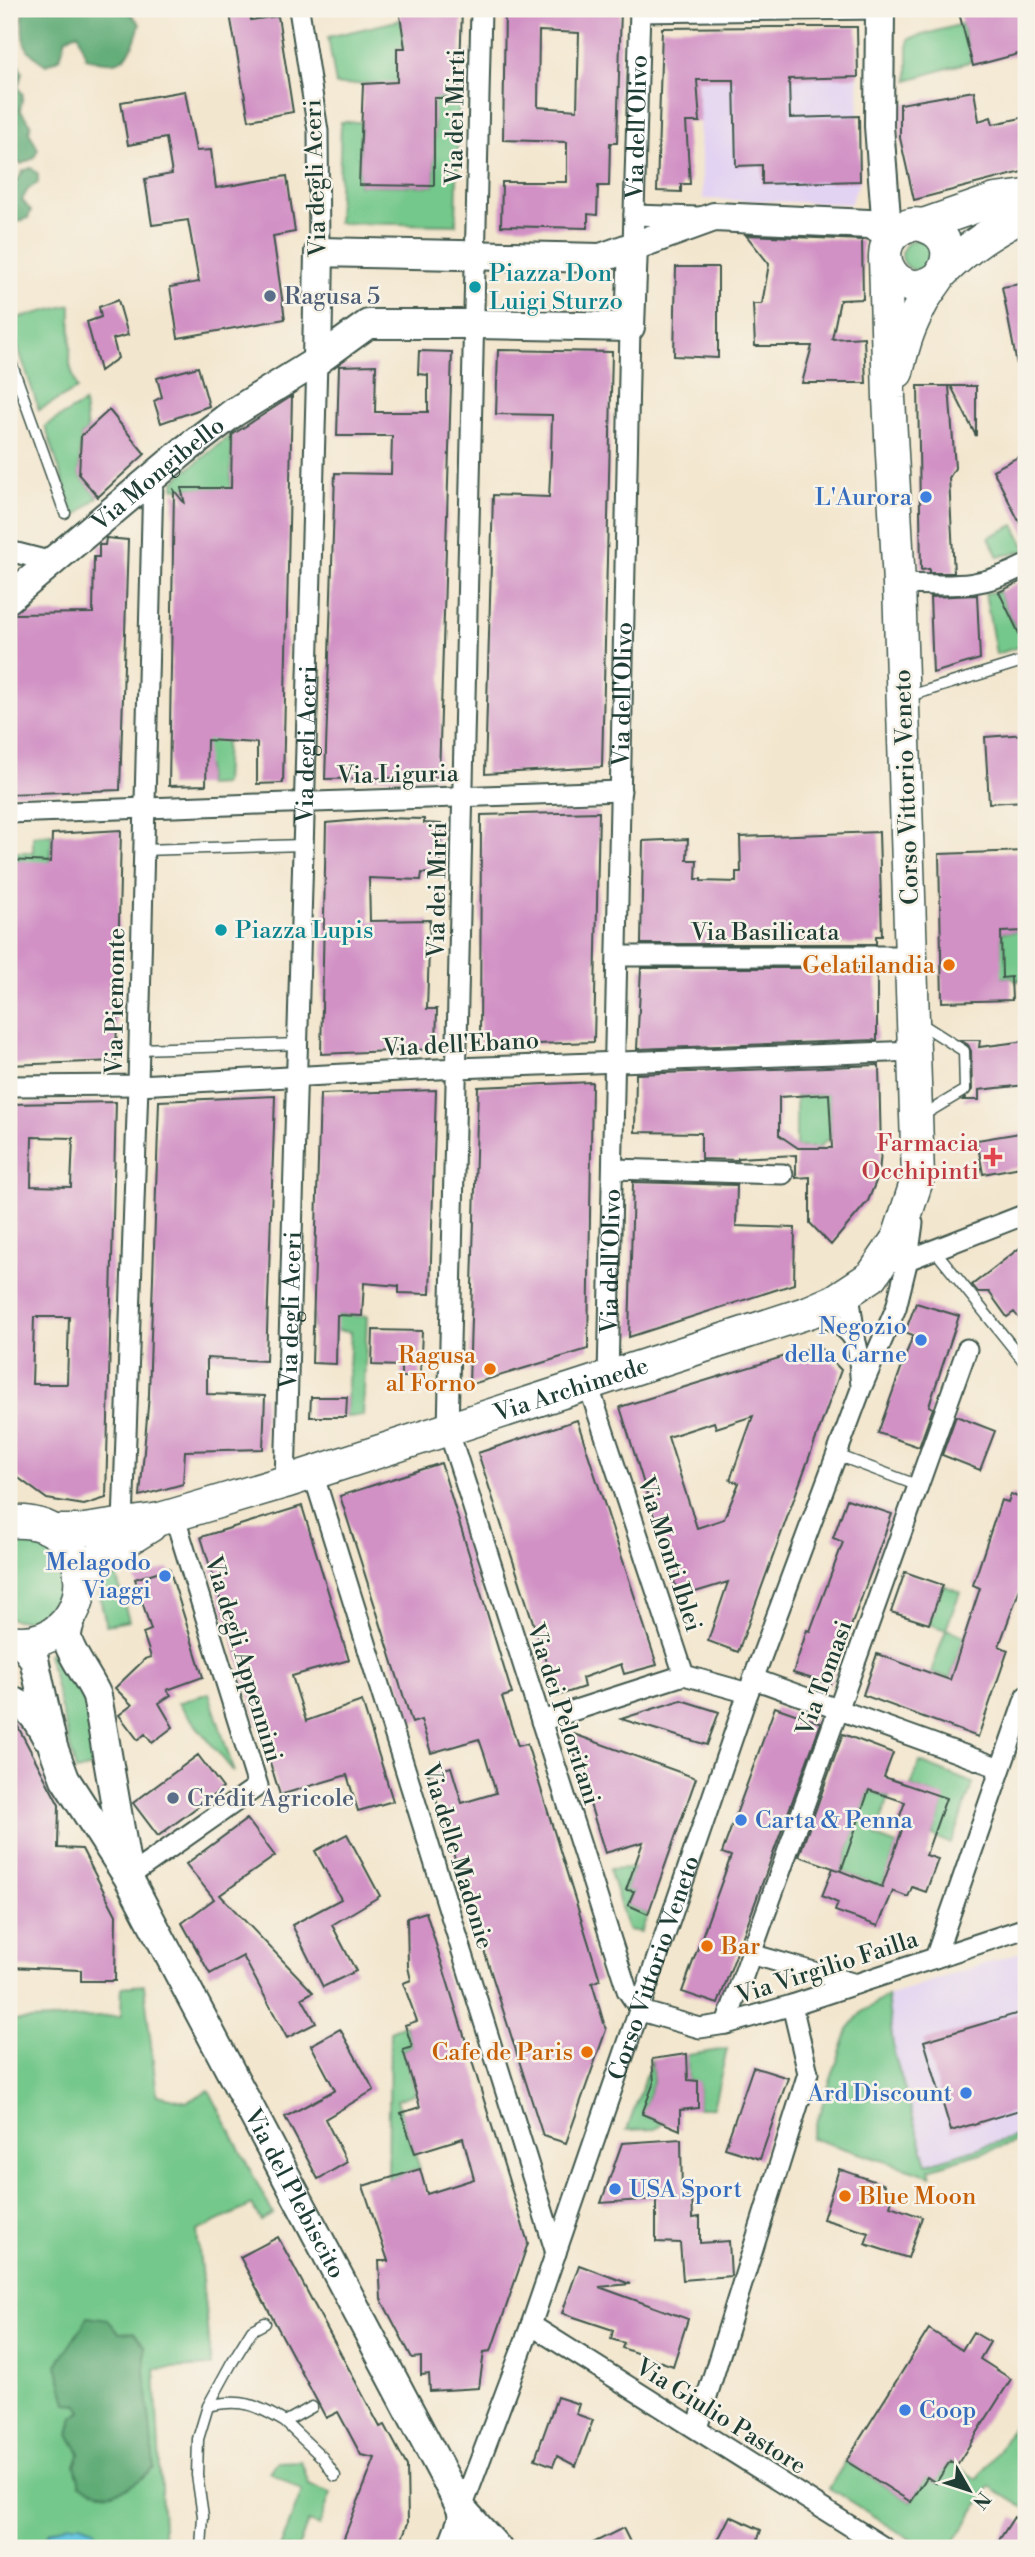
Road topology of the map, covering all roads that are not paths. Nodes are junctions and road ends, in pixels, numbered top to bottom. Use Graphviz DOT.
graph roads {
  1 [pos="299,9"];
  2 [pos="481,9"];
  3 [pos="880,9"];
  4 [pos="640,10"];
  5 [pos="1026,196"];
  6 [pos="1026,214"];
  7 [pos="634,215"];
  8 [pos="714,217"];
  9 [pos="900,236"];
  10 [pos="633,246"];
  11 [pos="319,252"];
  12 [pos="477,257"];
  13 [pos="941,274"];
  14 [pos="318,323"];
  15 [pos="368,324"];
  16 [pos="475,324"];
  17 [pos="630,327"];
  18 [pos="9,358"];
  19 [pos="317,361"];
  20 [pos="889,398"];
  21 [pos="153,478"];
  22 [pos="65,513"];
  23 [pos="9,552"];
  24 [pos="52,562"];
  25 [pos="1026,565"];
  26 [pos="899,584"];
  27 [pos="12,596"];
  28 [pos="1026,660"];
  29 [pos="903,698"];
  30 [pos="621,791"];
  31 [pos="463,797"];
  32 [pos="304,801"];
  33 [pos="144,808"];
  34 [pos="9,813"];
  35 [pos="303,845"];
  36 [pos="143,850"];
  37 [pos="618,956"];
  38 [pos="912,956"];
  39 [pos="914,1019"];
  40 [pos="299,1044"];
  41 [pos="139,1049"];
  42 [pos="915,1051"];
  43 [pos="616,1063"];
  44 [pos="457,1068"];
  45 [pos="299,1076"];
  46 [pos="138,1085"];
  47 [pos="9,1086"];
  48 [pos="917,1119"];
  49 [pos="614,1169"];
  50 [pos="783,1174"];
  51 [pos="918,1177"];
  52 [pos="1026,1214"];
  53 [pos="933,1248"];
  54 [pos="908,1259"];
  55 [pos="863,1282"];
  56 [pos="896,1308"];
  57 [pos="809,1312"];
  58 [pos="856,1344"];
  59 [pos="967,1349"];
  60 [pos="1026,1364"];
  61 [pos="598,1381"];
  62 [pos="861,1389"];
  63 [pos="448,1429"];
  64 [pos="836,1455"];
  65 [pos="299,1477"];
  66 [pos="919,1486"];
  67 [pos="167,1517"];
  68 [pos="25,1521"];
  69 [pos="123,1524"];
  70 [pos="82,1576"];
  71 [pos="75,1609"];
  72 [pos="11,1642"];
  73 [pos="684,1675"];
  74 [pos="751,1686"];
  75 [pos="1026,1696"];
  76 [pos="9,1701"];
  77 [pos="839,1709"];
  78 [pos="541,1721"];
  79 [pos="53,1747"];
  80 [pos="1000,1768"];
  81 [pos="128,1877"];
  82 [pos="1026,1928"];
  83 [pos="751,1954"];
  84 [pos="934,1958"];
  85 [pos="856,1984"];
  86 [pos="792,2004"];
  87 [pos="641,2011"];
  88 [pos="726,2024"];
  89 [pos="556,2253"];
  90 [pos="265,2323"];
  91 [pos="531,2325"];
  92 [pos="208,2406"];
  93 [pos="312,2407"];
  94 [pos="285,2422"];
  95 [pos="697,2428"];
  96 [pos="335,2476"];
  97 [pos="461,2508"];
  98 [pos="201,2548"];
  99 [pos="447,2548"];
  100 [pos="470,2548"];
  101 [pos="497,2548"];
  102 [pos="885,2548"];
  1 -- 11 [label="street, Via degli Aceri"];
  2 -- 12 [label="street, Via dei Mirti"];
  3 -- 4 [label="street"];
  3 -- 9 [label="street"];
  4 -- 7 [label="street, Via dell'Olivo"];
  5 -- 9 [label="main road"];
  6 -- 13 [label="main road, Corso Vittorio Veneto"];
  7 -- 8 [label="street"];
  7 -- 10 [label="street, Via dell'Olivo"];
  8 -- 9 [label="street"];
  8 -- 10 [label="street"];
  9 -- 13 [label="main road"];
  9 -- 13 [label="main road"];
  9 -- 20 [label="main road, Corso Vittorio Veneto"];
  10 -- 12 [label="street"];
  10 -- 17 [label="street, Via dell'Olivo"];
  11 -- 12 [label="street"];
  11 -- 14 [label="street, Via degli Aceri"];
  12 -- 16 [label="street, Via dei Mirti"];
  13 -- 20 [label="main road, Corso Vittorio Veneto"];
  14 -- 15 [label="street"];
  14 -- 19 [label="street, Via degli Aceri"];
  15 -- 16 [label="street"];
  15 -- 19 [label="street, Via Mongibello"];
  16 -- 17 [label="street"];
  16 -- 31 [label="street, Via dei Mirti"];
  17 -- 30 [label="street, Via dell'Olivo"];
  18 -- 22 [label="lane"];
  19 -- 21 [label="street, Via Mongibello"];
  19 -- 32 [label="street, Via degli Aceri"];
  20 -- 26 [label="main road, Corso Vittorio Veneto"];
  21 -- 24 [label="street, Via Mongibello"];
  21 -- 33 [label="street, Via Piemonte"];
  23 -- 24 [label="street"];
  23 -- 27 [label="street"];
  24 -- 27 [label="street, Via Mongibello"];
  25 -- 26 [label="street"];
  26 -- 29 [label="main road, Corso Vittorio Veneto"];
  28 -- 29 [label="lane"];
  29 -- 38 [label="main road, Corso Vittorio Veneto"];
  30 -- 31 [label="street, Via Liguria"];
  30 -- 37 [label="street, Via dell'Olivo"];
  31 -- 32 [label="street, Via Liguria"];
  31 -- 44 [label="street, Via dei Mirti"];
  32 -- 33 [label="street, Via Liguria"];
  32 -- 35 [label="street, Via degli Aceri"];
  33 -- 34 [label="street, Via Liguria"];
  33 -- 36 [label="street, Via Piemonte"];
  35 -- 36 [label="lane"];
  35 -- 40 [label="street, Via degli Aceri"];
  36 -- 41 [label="street, Via Piemonte"];
  37 -- 38 [label="street, Via Basilicata"];
  37 -- 43 [label="street, Via dell'Olivo"];
  38 -- 39 [label="main road, Corso Vittorio Veneto"];
  39 -- 42 [label="main road, Corso Vittorio Veneto"];
  39 -- 48 [label="lane"];
  40 -- 41 [label="lane"];
  40 -- 45 [label="street, Via degli Aceri"];
  41 -- 46 [label="street, Via Piemonte"];
  42 -- 43 [label="street, Via dell'Ebano"];
  42 -- 48 [label="main road, Corso Vittorio Veneto"];
  43 -- 44 [label="street, Via dell'Ebano"];
  43 -- 49 [label="street, Via dell'Olivo"];
  44 -- 45 [label="street, Via dell'Ebano"];
  44 -- 63 [label="street, Via dei Mirti"];
  45 -- 46 [label="street, Via dell'Ebano"];
  45 -- 65 [label="street, Via degli Aceri"];
  46 -- 47 [label="street, Via dell'Ebano"];
  46 -- 69 [label="street, Via Piemonte"];
  48 -- 51 [label="main road, Corso Vittorio Veneto"];
  49 -- 50 [label="street"];
  49 -- 61 [label="street, Via dell'Olivo"];
  51 -- 54 [label="street, Corso Vittorio Veneto"];
  51 -- 55 [label="main road, Via Archimede"];
  52 -- 53 [label="street"];
  53 -- 54 [label="street"];
  53 -- 60 [label="lane"];
  54 -- 55 [label="street"];
  54 -- 56 [label="street, Corso Vittorio Veneto"];
  55 -- 56 [label="street"];
  55 -- 57 [label="main road, Via Archimede"];
  55 -- 58 [label="street"];
  56 -- 62 [label="street, Corso Vittorio Veneto"];
  57 -- 58 [label="street"];
  57 -- 61 [label="main road, Via Archimede"];
  58 -- 62 [label="street"];
  59 -- 66 [label="street, Via Tomasi"];
  61 -- 63 [label="main road, Via Archimede"];
  61 -- 73 [label="street, Via Monti Iblei"];
  62 -- 64 [label="street, Corso Vittorio Veneto"];
  63 -- 65 [label="main road, Via Archimede"];
  63 -- 78 [label="street, Via dei Peloritani"];
  64 -- 66 [label="lane"];
  64 -- 74 [label="street, Corso Vittorio Veneto"];
  65 -- 67 [label="main road, Via Archimede"];
  65 -- 89 [label="street, Via delle Madonie"];
  66 -- 77 [label="street, Via Tomasi"];
  67 -- 69 [label="main road"];
  67 -- 70 [label="main road"];
  67 -- 81 [label="street, Via degli Appennini"];
  68 -- 69 [label="main road"];
  68 -- 70 [label="main road"];
  70 -- 71 [label="main road"];
  71 -- 72 [label="main road"];
  71 -- 81 [label="street, Via del Plebiscito"];
  72 -- 79 [label="street, Via del Plebiscito"];
  73 -- 74 [label="street"];
  73 -- 78 [label="street"];
  74 -- 77 [label="street"];
  74 -- 87 [label="street, Corso Vittorio Veneto"];
  75 -- 80 [label="street"];
  76 -- 79 [label="street"];
  77 -- 80 [label="street"];
  77 -- 83 [label="street, Via Tomasi"];
  78 -- 87 [label="street, Via dei Peloritani"];
  79 -- 81 [label="street, Via del Plebiscito"];
  80 -- 84 [label="street"];
  81 -- 97 [label="street, Via del Plebiscito"];
  82 -- 84 [label="street, Via Virgilio Failla"];
  83 -- 85 [label="street"];
  83 -- 88 [label="street, Via Tomasi"];
  84 -- 85 [label="street, Via Virgilio Failla"];
  85 -- 86 [label="street, Via Virgilio Failla"];
  86 -- 88 [label="street, Via Virgilio Failla"];
  86 -- 95 [label="street"];
  87 -- 88 [label="street, Via Virgilio Failla"];
  87 -- 89 [label="street, Corso Vittorio Veneto"];
  89 -- 91 [label="street, Corso Vittorio Veneto"];
  90 -- 92 [label="lane"];
  91 -- 95 [label="street, Via Giulio Pastore"];
  91 -- 97 [label="street, Corso Vittorio Veneto"];
  92 -- 94 [label="lane"];
  92 -- 98 [label="lane"];
  93 -- 94 [label="lane"];
  94 -- 96 [label="lane"];
  95 -- 102 [label="street, Via Giulio Pastore"];
  97 -- 99 [label="street, Corso Vittorio Veneto"];
  97 -- 100 [label="street"];
  97 -- 101 [label="street"];
}
